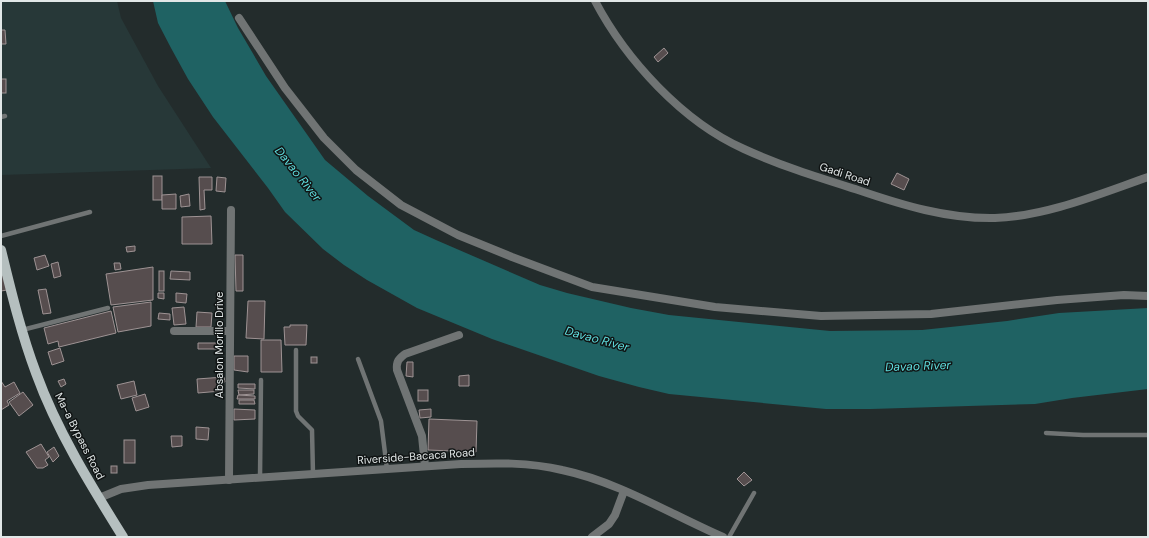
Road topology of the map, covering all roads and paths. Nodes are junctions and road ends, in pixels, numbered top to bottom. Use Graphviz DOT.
graph roads {
  1 [pos="595,1"];
  2 [pos="239,18"];
  3 [pos="1148,177"];
  4 [pos="231,210"];
  5 [pos="90,212"];
  6 [pos="1,236"];
  7 [pos="1,250"];
  8 [pos="1148,296"];
  9 [pos="108,308"];
  10 [pos="22,330"];
  11 [pos="174,331"];
  12 [pos="230,331"];
  13 [pos="459,335"];
  14 [pos="296,350"];
  15 [pos="358,359"];
  16 [pos="261,380"];
  17 [pos="1046,433"];
  18 [pos="1148,435"];
  19 [pos="424,466"];
  20 [pos="387,469"];
  21 [pos="313,474"];
  22 [pos="260,478"];
  23 [pos="229,480"];
  24 [pos="624,491"];
  25 [pos="754,493"];
  26 [pos="99,498"];
  27 [pos="709,534"];
  28 [pos="122,537"];
  29 [pos="592,537"];
  30 [pos="723,537"];
  31 [pos="729,537"];
  1 -- 3 [label="street, Gadi Road"];
  2 -- 8 [label="street"];
  4 -- 12 [label="street, Absalon Morillo Drive"];
  5 -- 6 [label="lane"];
  7 -- 10 [label="main road, Ma-a Bypass Road"];
  9 -- 10 [label="lane"];
  10 -- 26 [label="main road, Ma-a Bypass Road"];
  11 -- 12 [label="street"];
  12 -- 23 [label="street, Absalon Morillo Drive"];
  13 -- 19 [label="street"];
  14 -- 21 [label="lane"];
  15 -- 20 [label="lane"];
  16 -- 22 [label="lane"];
  17 -- 18 [label="lane"];
  19 -- 20 [label="street, Riverside-Bacaca Road"];
  19 -- 24 [label="street, Riverside-Bacaca Road"];
  20 -- 21 [label="street, Riverside-Bacaca Road"];
  21 -- 22 [label="street, Riverside-Bacaca Road"];
  22 -- 23 [label="street, Riverside-Bacaca Road"];
  23 -- 26 [label="street, Riverside-Bacaca Road"];
  24 -- 27 [label="street, Riverside-Bacaca Road"];
  24 -- 29 [label="street"];
  25 -- 31 [label="lane"];
  26 -- 28 [label="main road, Ma-a Bypass Road"];
  27 -- 30 [label="street, Riverside-Bacaca Road"];
}
